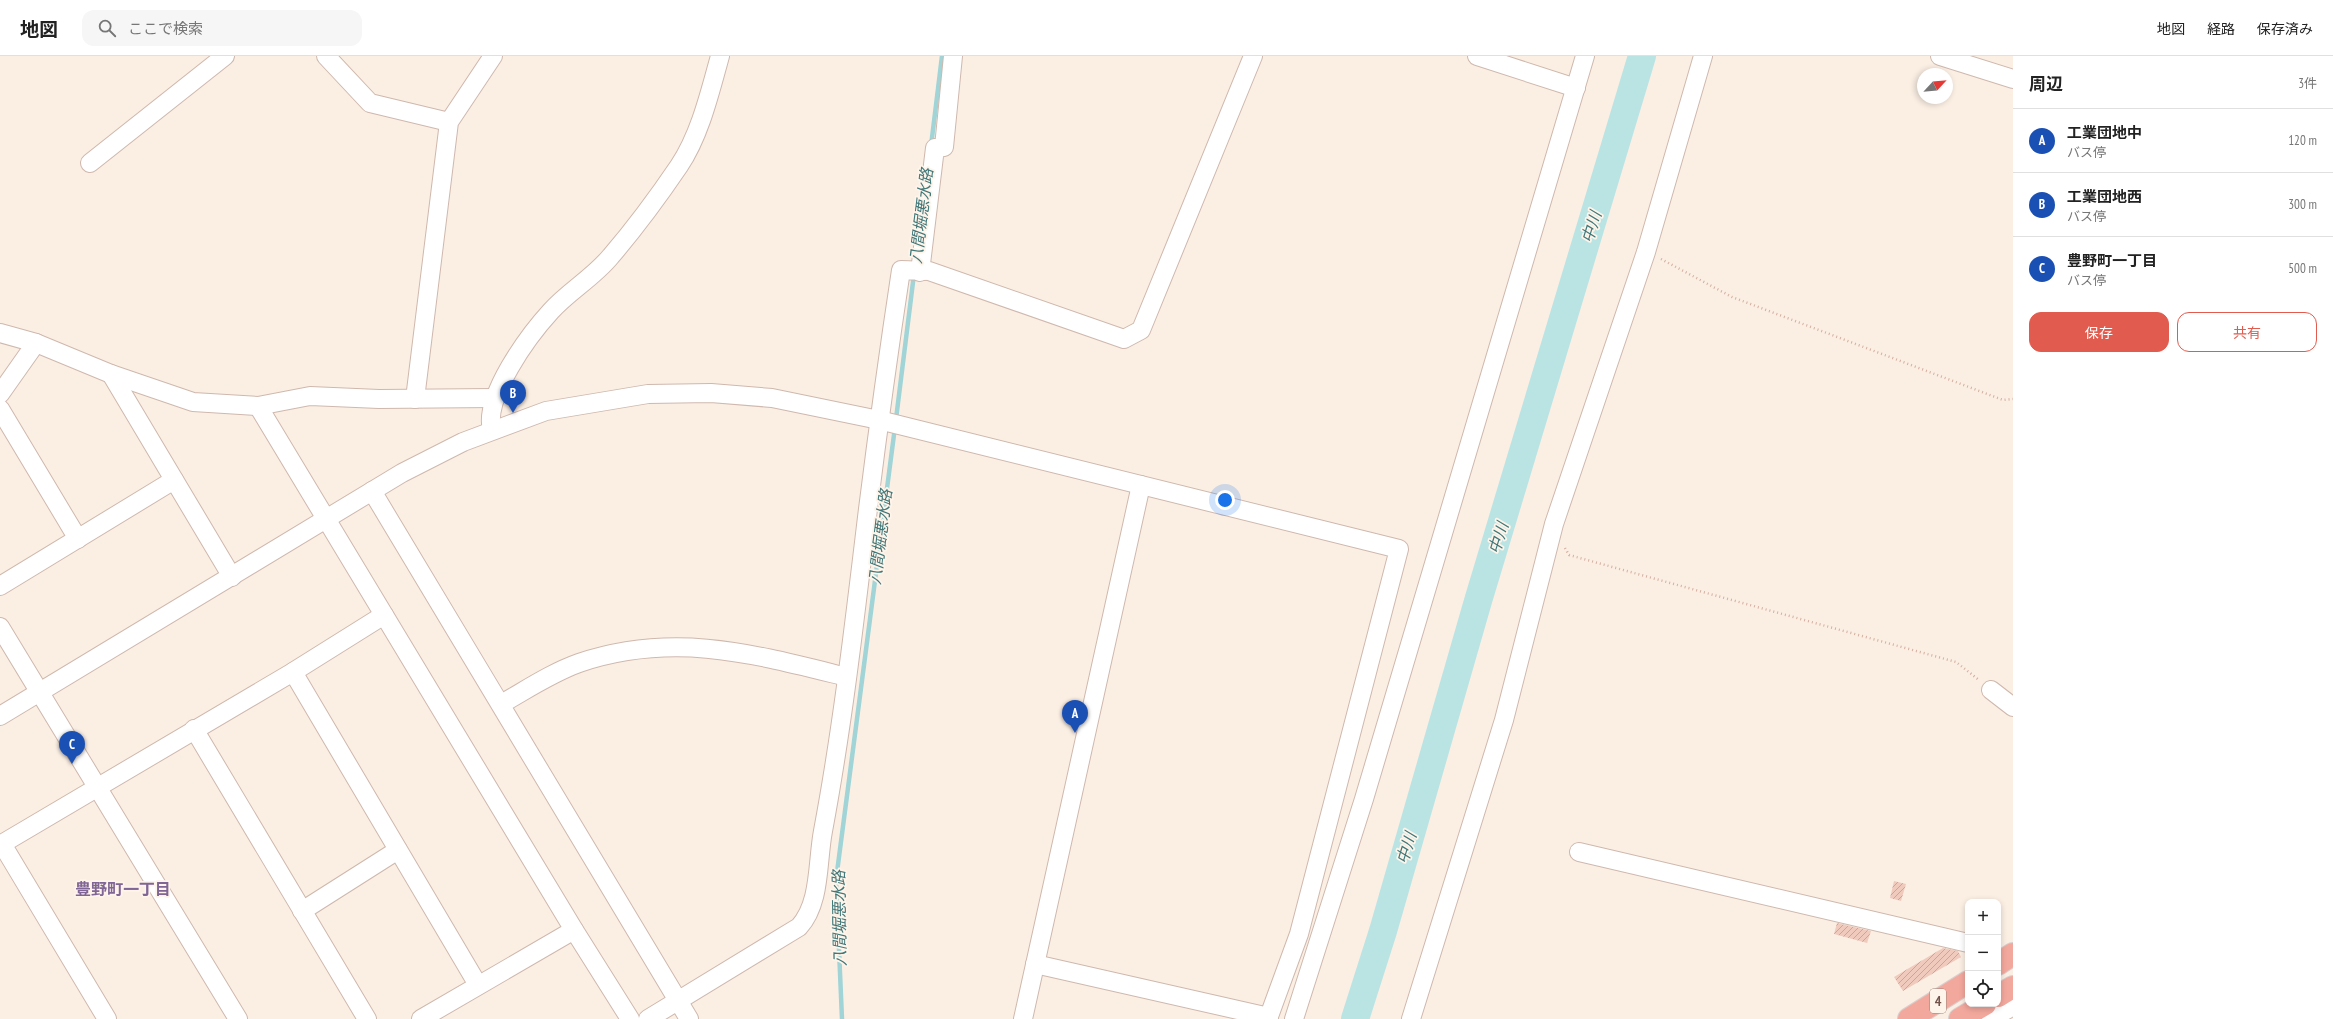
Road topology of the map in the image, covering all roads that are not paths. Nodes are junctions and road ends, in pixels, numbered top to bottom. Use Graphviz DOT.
graph roads {
  1 [pos="226,56"];
  2 [pos="326,56"];
  3 [pos="493,56"];
  4 [pos="720,56"];
  5 [pos="953,56"];
  6 [pos="1253,56"];
  7 [pos="1477,56"];
  8 [pos="1585,56"];
  9 [pos="1703,56"];
  10 [pos="1940,56"];
  11 [pos="2013,78"];
  12 [pos="1576,88"];
  13 [pos="449,122"];
  14 [pos="90,163"];
  15 [pos="914,271"];
  16 [pos="0,333"];
  17 [pos="36,343"];
  18 [pos="110,374"];
  19 [pos="0,394"];
  20 [pos="495,398"];
  21 [pos="415,399"];
  22 [pos="258,406"];
  23 [pos="0,409"];
  24 [pos="882,421"];
  25 [pos="492,430"];
  26 [pos="174,480"];
  27 [pos="1141,485"];
  28 [pos="372,491"];
  29 [pos="327,518"];
  30 [pos="78,539"];
  31 [pos="232,577"];
  32 [pos="0,586"];
  33 [pos="384,615"];
  34 [pos="0,627"];
  35 [pos="293,672"];
  36 [pos="847,677"];
  37 [pos="1991,690"];
  38 [pos="39,692"];
  39 [pos="501,704"];
  40 [pos="2013,707"];
  41 [pos="0,716"];
  42 [pos="194,729"];
  43 [pos="98,788"];
  44 [pos="1,844"];
  45 [pos="398,850"];
  46 [pos="1579,852"];
  47 [pos="302,911"];
  48 [pos="574,930"];
  49 [pos="1965,942"];
  50 [pos="2013,954"];
  51 [pos="2001,962"];
  52 [pos="1035,964"];
  53 [pos="1965,984"];
  54 [pos="478,985"];
  55 [pos="2013,987"];
  56 [pos="2001,994"];
  57 [pos="679,1000"];
  58 [pos="2013,1006"];
  59 [pos="1980,1007"];
  60 [pos="1269,1018"];
  61 [pos="108,1019"];
  62 [pos="238,1019"];
  63 [pos="367,1019"];
  64 [pos="421,1019"];
  65 [pos="630,1019"];
  66 [pos="648,1019"];
  67 [pos="689,1019"];
  68 [pos="1023,1019"];
  69 [pos="1294,1019"];
  70 [pos="1411,1019"];
  71 [pos="1909,1019"];
  72 [pos="1960,1019"];
  73 [pos="1991,1019"];
  1 -- 14 [label="street"];
  2 -- 13 [label="street"];
  3 -- 13 [label="street"];
  4 -- 20 [label="street"];
  5 -- 15 [label="street"];
  6 -- 15 [label="street"];
  7 -- 12 [label="street"];
  8 -- 12 [label="street"];
  9 -- 70 [label="street"];
  10 -- 11 [label="street"];
  12 -- 69 [label="street"];
  13 -- 21 [label="street"];
  15 -- 24 [label="street"];
  16 -- 17 [label="street"];
  17 -- 18 [label="street"];
  17 -- 19 [label="street"];
  18 -- 22 [label="street"];
  18 -- 26 [label="street"];
  20 -- 21 [label="street"];
  20 -- 25 [label="street"];
  21 -- 22 [label="street"];
  22 -- 29 [label="street"];
  23 -- 30 [label="street"];
  24 -- 25 [label="street"];
  24 -- 27 [label="street"];
  24 -- 36 [label="street"];
  25 -- 28 [label="street"];
  26 -- 30 [label="street"];
  26 -- 31 [label="street"];
  27 -- 52 [label="street"];
  27 -- 60 [label="street"];
  28 -- 29 [label="street"];
  28 -- 39 [label="street"];
  29 -- 31 [label="street"];
  29 -- 33 [label="street"];
  30 -- 32 [label="street"];
  31 -- 38 [label="street"];
  33 -- 35 [label="street"];
  33 -- 48 [label="street"];
  34 -- 38 [label="street"];
  35 -- 42 [label="street"];
  35 -- 45 [label="street"];
  36 -- 39 [label="street"];
  36 -- 57 [label="street"];
  37 -- 40 [label="street"];
  38 -- 41 [label="street"];
  38 -- 43 [label="street"];
  39 -- 57 [label="street"];
  42 -- 43 [label="street"];
  42 -- 47 [label="street"];
  43 -- 44 [label="street"];
  43 -- 62 [label="street"];
  44 -- 61 [label="street"];
  45 -- 47 [label="street"];
  45 -- 54 [label="street"];
  46 -- 49 [label="street"];
  47 -- 63 [label="street"];
  48 -- 54 [label="street"];
  48 -- 65 [label="street"];
  50 -- 51 [label="highway"];
  52 -- 60 [label="street"];
  52 -- 68 [label="street"];
  53 -- 71 [label="highway, 4"];
  54 -- 64 [label="street"];
  55 -- 56 [label="highway"];
  57 -- 66 [label="street"];
  57 -- 67 [label="street"];
  58 -- 73 [label="street"];
  59 -- 72 [label="highway, 4"];
}
